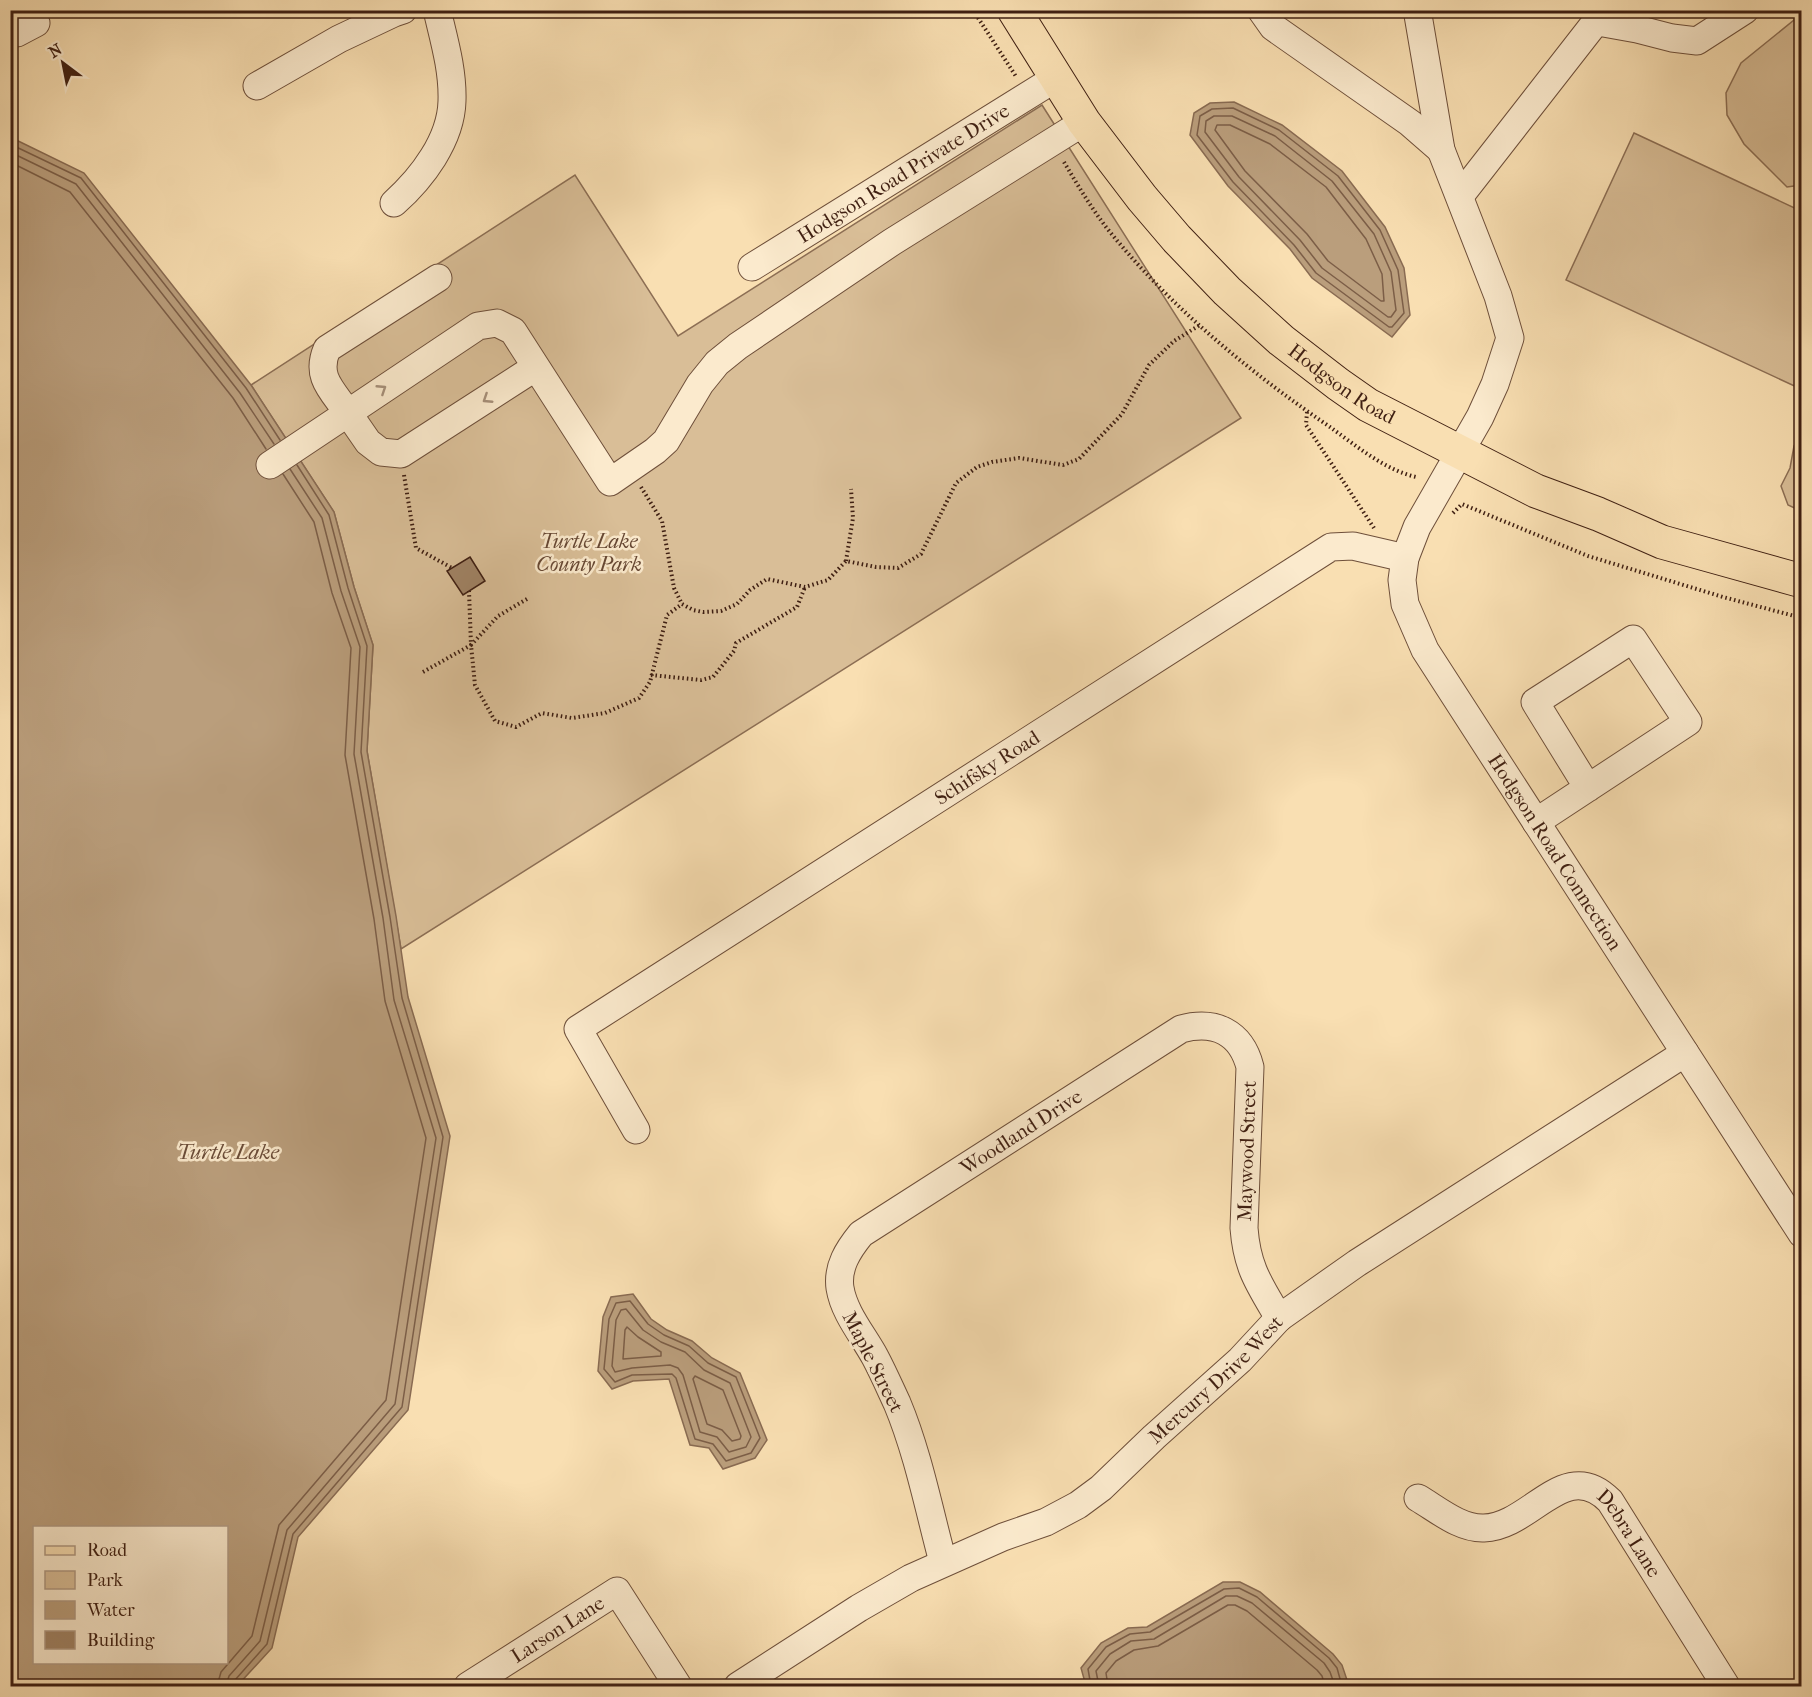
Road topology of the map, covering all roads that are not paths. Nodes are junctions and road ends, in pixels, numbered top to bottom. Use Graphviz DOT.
graph roads {
  1 [pos="403,10"];
  2 [pos="437,10"];
  3 [pos="1014,10"];
  4 [pos="1261,10"];
  5 [pos="1419,10"];
  6 [pos="1745,10"];
  7 [pos="1600,14"];
  8 [pos="36,23"];
  9 [pos="10,34"];
  10 [pos="1056,78"];
  11 [pos="256,86"];
  12 [pos="1084,122"];
  13 [pos="1441,150"];
  14 [pos="1460,196"];
  15 [pos="394,203"];
  16 [pos="752,267"];
  17 [pos="438,278"];
  18 [pos="536,367"];
  19 [pos="348,412"];
  20 [pos="1460,453"];
  21 [pos="270,465"];
  22 [pos="1405,558"];
  23 [pos="1802,580"];
  24 [pos="1588,788"];
  25 [pos="1536,822"];
  26 [pos="1181,1029"];
  27 [pos="1685,1053"];
  28 [pos="636,1130"];
  29 [pos="861,1234"];
  30 [pos="1802,1234"];
  31 [pos="1279,1318"];
  32 [pos="1418,1498"];
  33 [pos="943,1562"];
  34 [pos="468,1686"];
  35 [pos="678,1686"];
  36 [pos="738,1686"];
  37 [pos="1723,1686"];
  1 -- 11 [label="street"];
  2 -- 15 [label="street"];
  3 -- 10 [label="main road, Hodgson Road"];
  4 -- 13 [label="street"];
  5 -- 13 [label="street"];
  6 -- 7 [label="street"];
  7 -- 14 [label="street"];
  8 -- 9 [label="street"];
  10 -- 12 [label="main road, Hodgson Road"];
  10 -- 16 [label="street, Hodgson Road Private Drive"];
  12 -- 18 [label="street"];
  12 -- 20 [label="main road, Hodgson Road"];
  13 -- 14 [label="street, Hodgson Road Connection"];
  14 -- 20 [label="street, Hodgson Road Connection"];
  17 -- 19 [label="street"];
  18 -- 19 [label="street, one-way"];
  19 -- 18 [label="street, one-way"];
  19 -- 21 [label="street"];
  20 -- 22 [label="street, Hodgson Road Connection"];
  20 -- 23 [label="main road, Hodgson Road"];
  22 -- 25 [label="street, Hodgson Road Connection"];
  22 -- 28 [label="street, Schifsky Road"];
  24 -- 24 [label="street"];
  24 -- 25 [label="street"];
  25 -- 27 [label="street, Hodgson Road Connection"];
  26 -- 29 [label="street, Woodland Drive"];
  26 -- 31 [label="street, Maywood Street"];
  27 -- 30 [label="street, Hodgson Road Connection"];
  27 -- 31 [label="street, Mercury Drive West"];
  29 -- 33 [label="street, Maple Street"];
  31 -- 33 [label="street, Mercury Drive West"];
  32 -- 37 [label="street, Debra Lane"];
  33 -- 36 [label="street, Mercury Drive West"];
  34 -- 35 [label="street, Larson Lane"];
}
